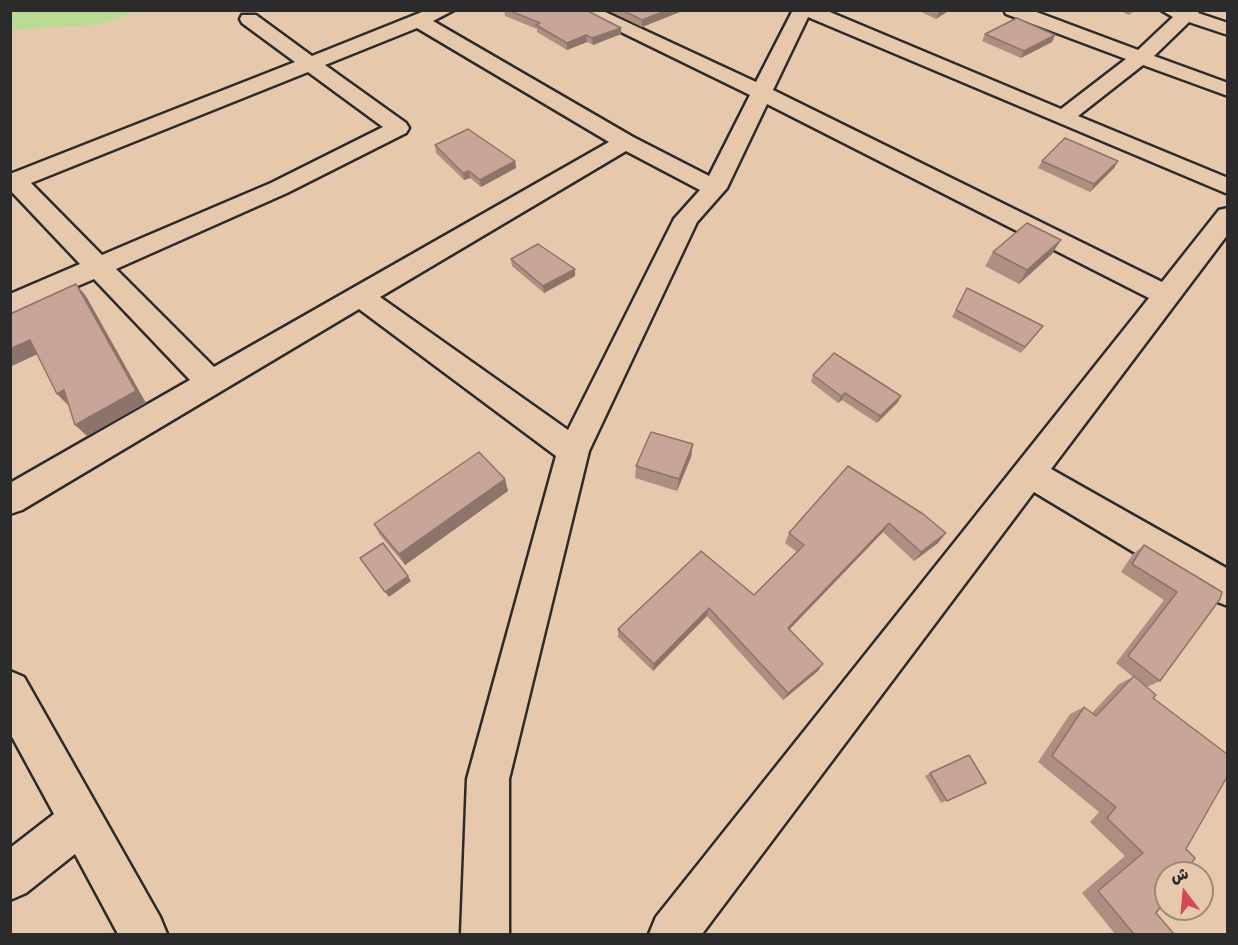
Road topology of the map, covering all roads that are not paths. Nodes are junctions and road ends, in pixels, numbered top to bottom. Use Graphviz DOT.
graph roads {
  1 [pos="445,10"];
  2 [pos="585,10"];
  3 [pos="802,10"];
  4 [pos="808,10"];
  5 [pos="1013,10"];
  6 [pos="1182,12"];
  7 [pos="249,19"];
  8 [pos="419,21"];
  9 [pos="1227,28"];
  10 [pos="1140,58"];
  11 [pos="311,64"];
  12 [pos="1227,90"];
  13 [pos="762,93"];
  14 [pos="1062,118"];
  15 [pos="625,142"];
  16 [pos="13,182"];
  17 [pos="1227,187"];
  18 [pos="715,188"];
  19 [pos="1227,216"];
  20 [pos="98,267"];
  21 [pos="1166,295"];
  22 [pos="360,296"];
  23 [pos="10,305"];
  24 [pos="211,383"];
  25 [pos="573,451"];
  26 [pos="1029,473"];
  27 [pos="10,500"];
  28 [pos="1227,589"];
  29 [pos="10,691"];
  30 [pos="81,821"];
  31 [pos="10,878"];
  32 [pos="143,934"];
  33 [pos="485,934"];
  34 [pos="673,934"];
  1 -- 8 [label="street"];
  2 -- 13 [label="street"];
  3 -- 13 [label="street"];
  4 -- 14 [label="street"];
  5 -- 10 [label="street"];
  6 -- 9 [label="street"];
  6 -- 10 [label="street"];
  7 -- 11 [label="street"];
  8 -- 11 [label="street"];
  8 -- 15 [label="street"];
  10 -- 12 [label="street"];
  10 -- 14 [label="street"];
  11 -- 16 [label="street"];
  11 -- 20 [label="street"];
  13 -- 18 [label="street"];
  13 -- 21 [label="street"];
  14 -- 17 [label="street"];
  15 -- 18 [label="street"];
  15 -- 22 [label="street"];
  16 -- 20 [label="street"];
  18 -- 25 [label="street"];
  19 -- 21 [label="street"];
  20 -- 23 [label="street"];
  20 -- 24 [label="street"];
  21 -- 26 [label="street"];
  22 -- 24 [label="street"];
  22 -- 25 [label="street"];
  24 -- 27 [label="street"];
  25 -- 33 [label="street"];
  26 -- 28 [label="street"];
  26 -- 34 [label="street"];
  29 -- 30 [label="street"];
  30 -- 31 [label="street"];
  30 -- 32 [label="street"];
}
